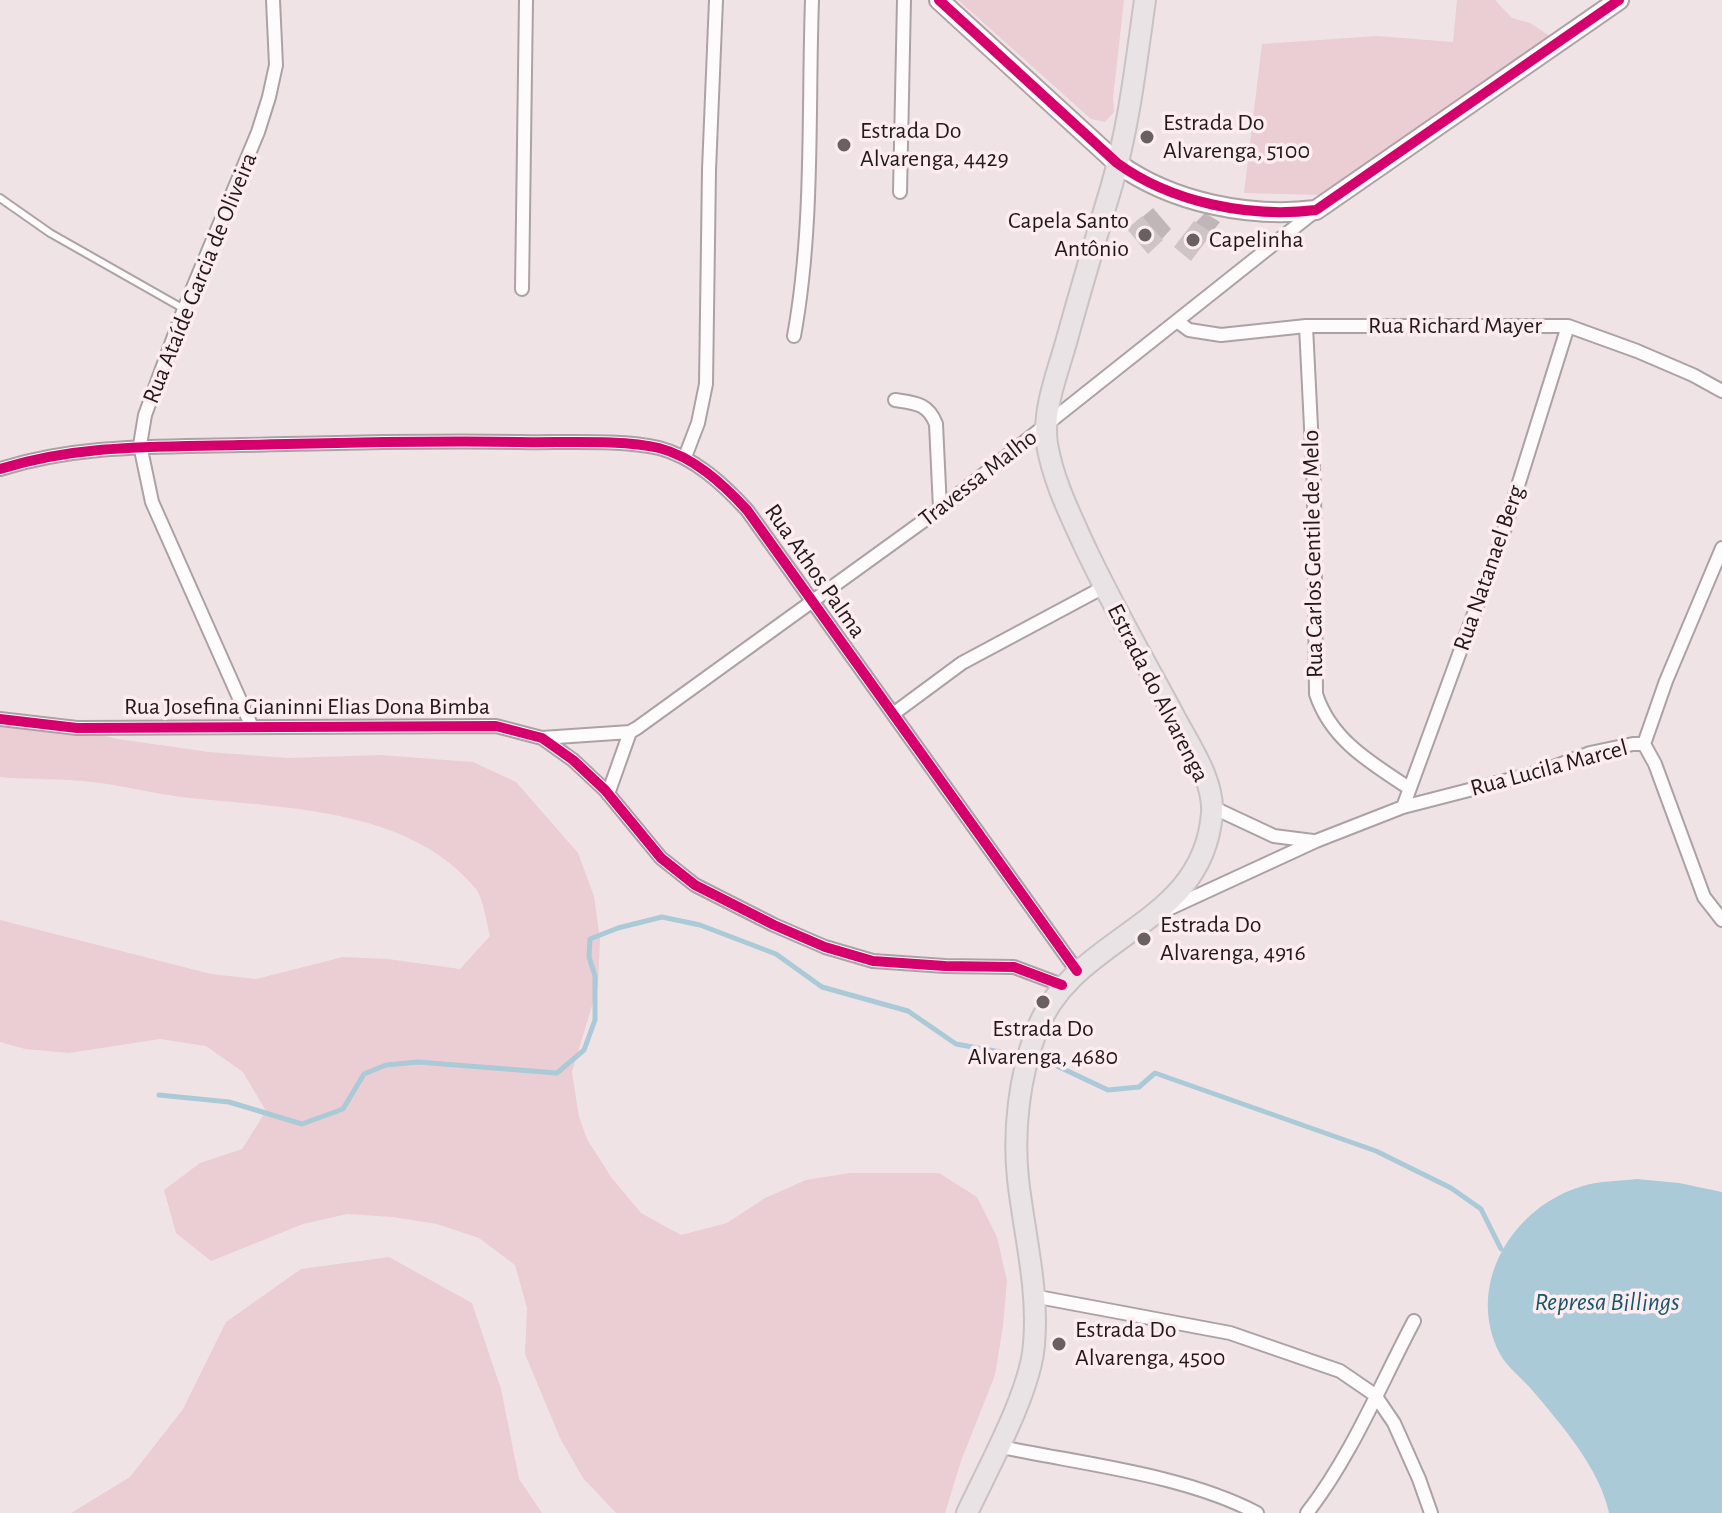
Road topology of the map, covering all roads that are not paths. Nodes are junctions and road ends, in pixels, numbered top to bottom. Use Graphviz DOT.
graph roads {
  1 [pos="273,0"];
  2 [pos="526,0"];
  3 [pos="716,0"];
  4 [pos="812,0"];
  5 [pos="904,0"];
  6 [pos="939,0"];
  7 [pos="1145,0"];
  8 [pos="1619,0"];
  9 [pos="1117,163"];
  10 [pos="900,192"];
  11 [pos="0,198"];
  12 [pos="1316,210"];
  13 [pos="522,289"];
  14 [pos="184,309"];
  15 [pos="1178,322"];
  16 [pos="1306,326"];
  17 [pos="1568,326"];
  18 [pos="794,336"];
  19 [pos="1722,391"];
  20 [pos="895,400"];
  21 [pos="1046,425"];
  22 [pos="140,445"];
  23 [pos="685,457"];
  24 [pos="0,469"];
  25 [pos="940,509"];
  26 [pos="1722,548"];
  27 [pos="1104,587"];
  28 [pos="813,600"];
  29 [pos="893,714"];
  30 [pos="0,719"];
  31 [pos="252,727"];
  32 [pos="630,732"];
  33 [pos="542,738"];
  34 [pos="1644,744"];
  35 [pos="1409,788"];
  36 [pos="608,794"];
  37 [pos="1212,807"];
  38 [pos="1403,807"];
  39 [pos="1316,841"];
  40 [pos="1152,916"];
  41 [pos="1722,920"];
  42 [pos="1069,978"];
  43 [pos="1033,1296"];
  44 [pos="1414,1321"];
  45 [pos="1375,1395"];
  46 [pos="997,1446"];
  47 [pos="967,1513"];
  48 [pos="1257,1513"];
  49 [pos="1307,1513"];
  50 [pos="1431,1513"];
  1 -- 14 [label="street, Rua Ataíde Garcia de Oliveira"];
  2 -- 13 [label="street"];
  3 -- 23 [label="street"];
  4 -- 18 [label="street"];
  5 -- 10 [label="street"];
  6 -- 9 [label="street"];
  7 -- 9 [label="main road, Estrada do Alvarenga"];
  8 -- 12 [label="street"];
  9 -- 12 [label="street"];
  9 -- 21 [label="main road, Estrada do Alvarenga"];
  11 -- 14 [label="lane"];
  12 -- 15 [label="street, Travessa Malho"];
  14 -- 22 [label="street, Rua Ataíde Garcia de Oliveira"];
  15 -- 16 [label="street, Rua Richard Mayer"];
  15 -- 21 [label="street, Travessa Malho"];
  16 -- 17 [label="street, Rua Richard Mayer"];
  16 -- 35 [label="street, Rua Carlos Gentile de Melo"];
  17 -- 19 [label="street, Rua Richard Mayer"];
  17 -- 35 [label="street, Rua Natanael Berg"];
  20 -- 25 [label="street"];
  21 -- 25 [label="street, Travessa Malho"];
  21 -- 27 [label="main road, Estrada do Alvarenga"];
  22 -- 23 [label="street, Rua Athos Palma"];
  22 -- 24 [label="street, Rua Athos Palma"];
  22 -- 31 [label="street, Rua Ataíde Garcia de Oliveira"];
  23 -- 28 [label="street, Rua Athos Palma"];
  25 -- 28 [label="street, Travessa Malho"];
  26 -- 34 [label="street"];
  27 -- 29 [label="street"];
  27 -- 37 [label="main road, Estrada do Alvarenga"];
  28 -- 29 [label="street, Rua Athos Palma"];
  28 -- 32 [label="street, Travessa Malho"];
  29 -- 42 [label="street, Rua Athos Palma"];
  30 -- 31 [label="street, Rua Josefina Gianinni Elias Dona Bimba"];
  31 -- 33 [label="street, Rua Josefina Gianinni Elias Dona Bimba"];
  32 -- 33 [label="street"];
  32 -- 36 [label="street"];
  33 -- 36 [label="street, Rua Josefina Gianinni Elias Dona Bimba"];
  34 -- 38 [label="street, Rua Lucila Marcel"];
  34 -- 41 [label="street, Rua Lucila Marcel"];
  35 -- 38 [label="street, Rua Natanael Berg"];
  36 -- 42 [label="street, Rua Josefina Gianinni Elias Dona Bimba"];
  37 -- 39 [label="street, Rua Lucila Marcel"];
  37 -- 40 [label="main road, Estrada do Alvarenga"];
  38 -- 39 [label="street, Rua Lucila Marcel"];
  39 -- 40 [label="street, Rua Lucila Marcel"];
  40 -- 42 [label="main road, Estrada do Alvarenga"];
  42 -- 43 [label="main road, Estrada do Alvarenga"];
  43 -- 45 [label="street"];
  43 -- 46 [label="main road, Estrada do Alvarenga"];
  44 -- 45 [label="street"];
  45 -- 49 [label="street"];
  45 -- 50 [label="street"];
  46 -- 47 [label="main road, Estrada do Alvarenga"];
  46 -- 48 [label="street"];
}
